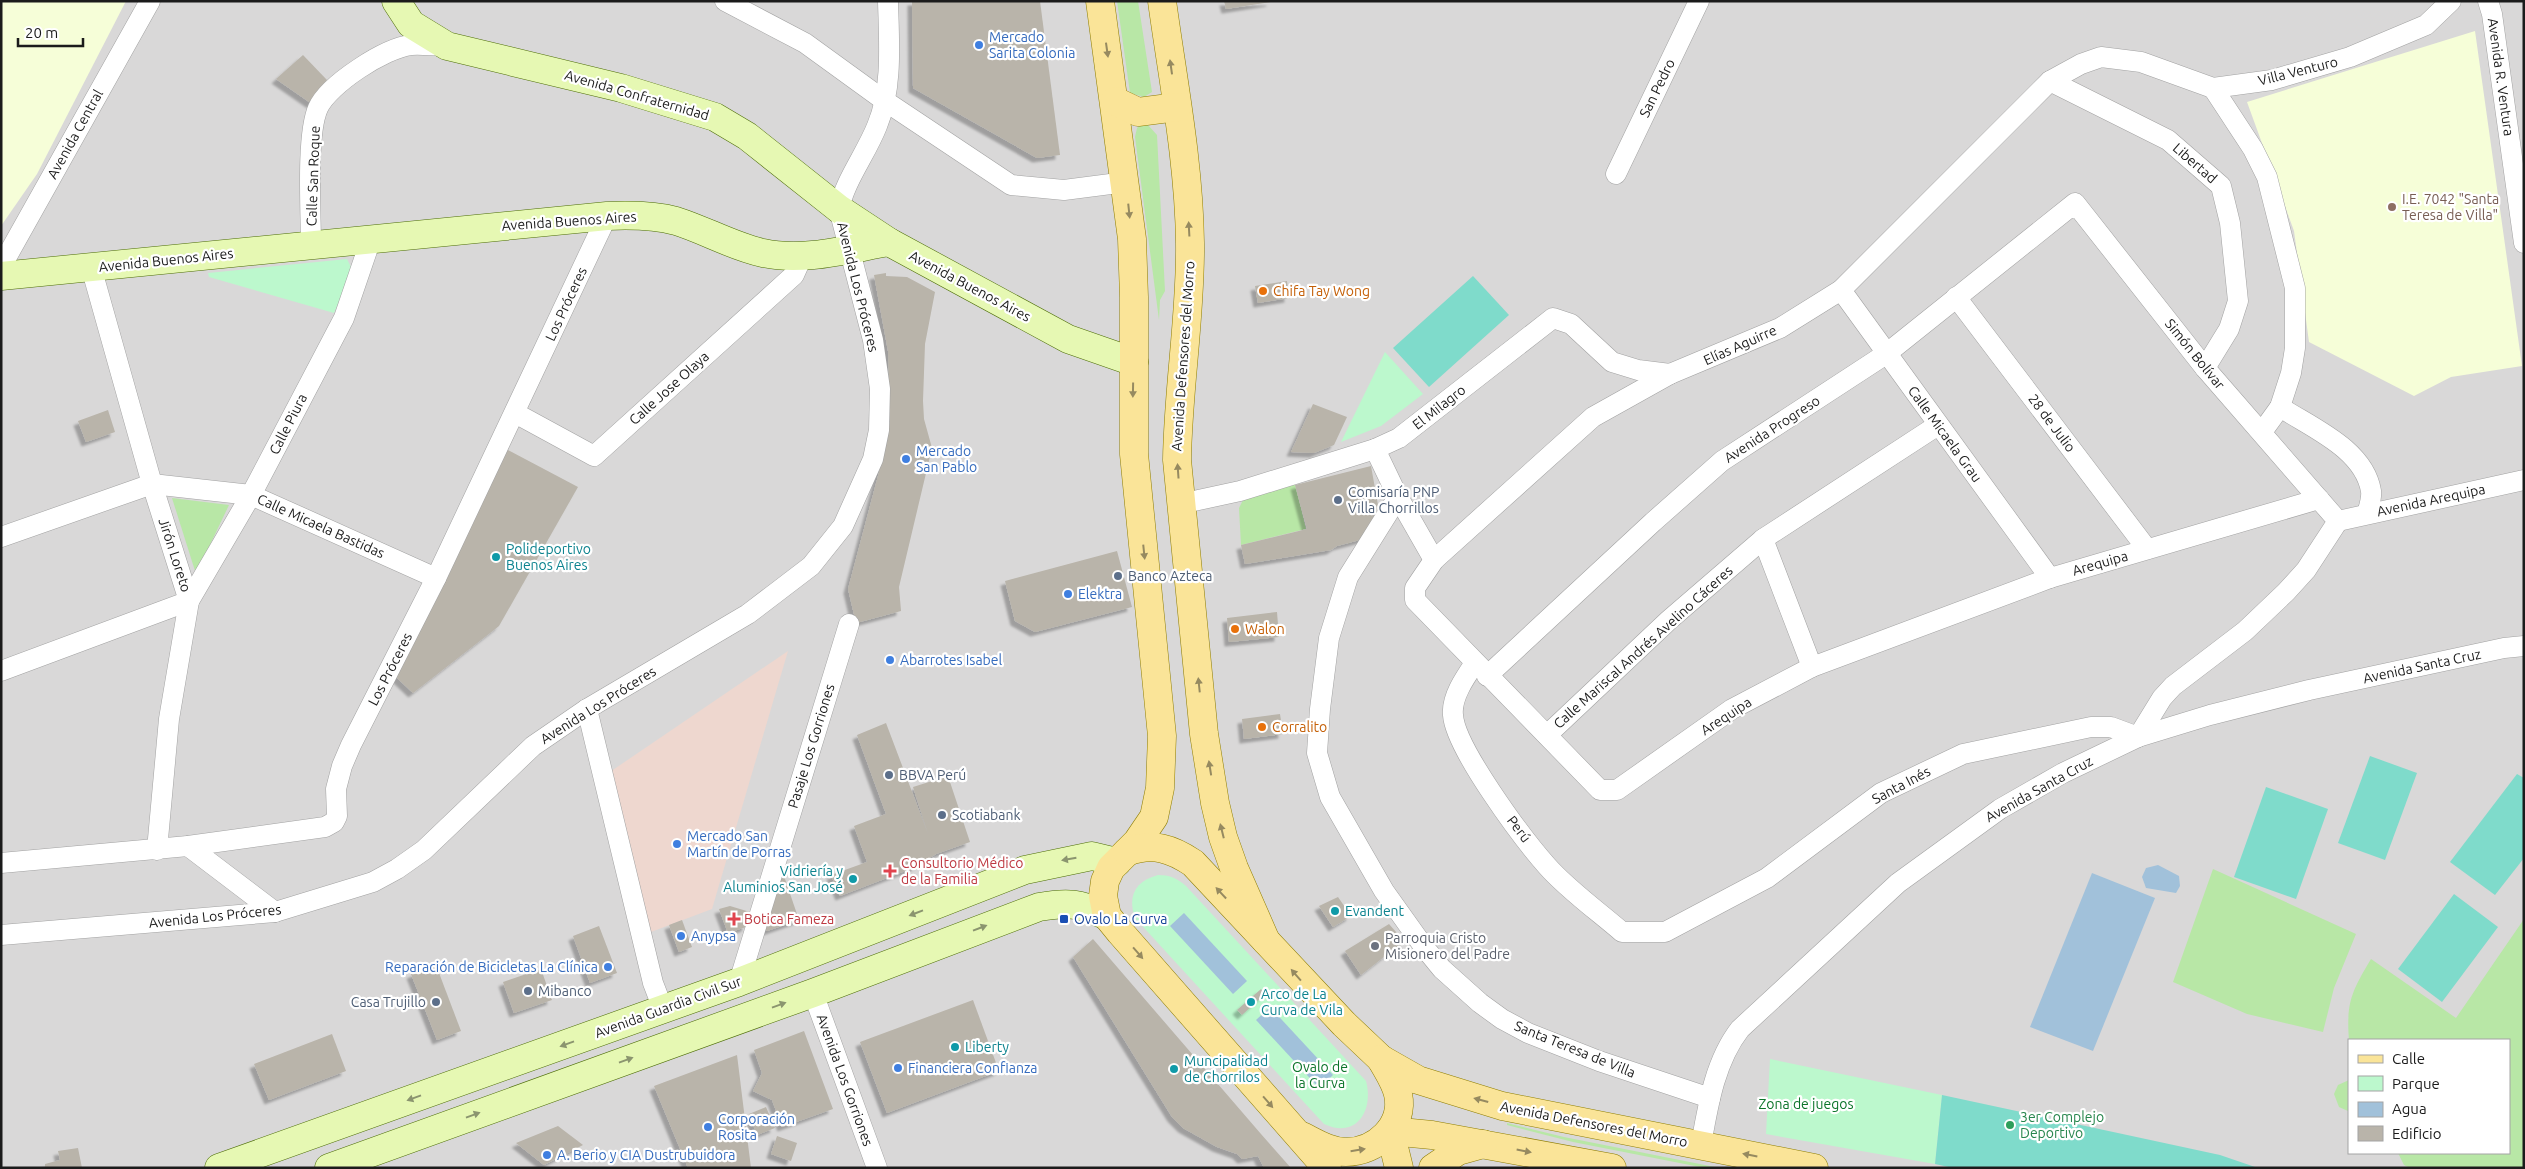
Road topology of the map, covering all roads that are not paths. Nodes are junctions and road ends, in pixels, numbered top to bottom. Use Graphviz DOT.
graph roads {
  1 [pos="150,1"];
  2 [pos="396,1"];
  3 [pos="725,1"];
  4 [pos="888,1"];
  5 [pos="1100,1"];
  6 [pos="1162,1"];
  7 [pos="1699,1"];
  8 [pos="2451,1"];
  9 [pos="2488,1"];
  10 [pos="447,46"];
  11 [pos="2050,81"];
  12 [pos="2213,88"];
  13 [pos="885,101"];
  14 [pos="1115,101"];
  15 [pos="1177,107"];
  16 [pos="1616,174"];
  17 [pos="1126,182"];
  18 [pos="2075,203"];
  19 [pos="839,209"];
  20 [pos="607,216"];
  21 [pos="371,239"];
  22 [pos="889,242"];
  23 [pos="2524,243"];
  24 [pos="310,246"];
  25 [pos="850,249"];
  26 [pos="803,255"];
  27 [pos="1,267"];
  28 [pos="91,267"];
  29 [pos="1,276"];
  30 [pos="1841,290"];
  31 [pos="1956,297"];
  32 [pos="1886,354"];
  33 [pos="1134,362"];
  34 [pos="2205,368"];
  35 [pos="1670,374"];
  36 [pos="2280,407"];
  37 [pos="514,413"];
  38 [pos="1938,425"];
  39 [pos="2262,432"];
  40 [pos="1375,448"];
  41 [pos="2524,480"];
  42 [pos="152,484"];
  43 [pos="251,495"];
  44 [pos="1398,496"];
  45 [pos="2319,500"];
  46 [pos="1180,504"];
  47 [pos="2367,514"];
  48 [pos="2338,521"];
  49 [pos="1,537"];
  50 [pos="1763,539"];
  51 [pos="2147,549"];
  52 [pos="1434,560"];
  53 [pos="436,578"];
  54 [pos="2050,578"];
  55 [pos="190,601"];
  56 [pos="849,624"];
  57 [pos="2524,646"];
  58 [pos="1812,667"];
  59 [pos="1481,669"];
  60 [pos="1,671"];
  61 [pos="586,709"];
  62 [pos="1547,735"];
  63 [pos="2138,737"];
  64 [pos="188,846"];
  65 [pos="157,850"];
  66 [pos="1122,857"];
  67 [pos="1,863"];
  68 [pos="275,912"];
  69 [pos="1107,916"];
  70 [pos="1665,932"];
  71 [pos="1,935"];
  72 [pos="1266,941"];
  73 [pos="738,982"];
  74 [pos="813,993"];
  75 [pos="663,1009"];
  76 [pos="1381,1059"];
  77 [pos="1710,1098"];
  78 [pos="1390,1131"];
  79 [pos="1296,1133"];
  80 [pos="405,1140"];
  81 [pos="1483,1144"];
  82 [pos="1700,1145"];
  83 [pos="220,1168"];
  84 [pos="329,1168"];
  85 [pos="381,1168"];
  86 [pos="877,1168"];
  87 [pos="1327,1168"];
  88 [pos="1399,1168"];
  89 [pos="1433,1168"];
  90 [pos="1612,1168"];
  91 [pos="1814,1168"];
  1 -- 27 [label="street, Avenida Central"];
  2 -- 10 [label="main road, Avenida Confraternidad"];
  3 -- 13 [label="street"];
  4 -- 13 [label="street"];
  5 -- 14 [label="main road, one-way"];
  15 -- 6 [label="main road, Avenida Defensores del Morro, one-way"];
  7 -- 16 [label="street, San Pedro"];
  8 -- 12 [label="street, Villa Venturo"];
  9 -- 23 [label="street, Avenida R. Ventura"];
  10 -- 19 [label="main road, Avenida Confraternidad"];
  10 -- 24 [label="street, Calle San Roque"];
  11 -- 12 [label="street, Villa Venturo"];
  11 -- 30 [label="street, Elías Aguirre"];
  11 -- 34 [label="street, Libertad"];
  12 -- 36 [label="street"];
  13 -- 17 [label="street"];
  13 -- 19 [label="street"];
  14 -- 15 [label="main road"];
  14 -- 17 [label="main road"];
  46 -- 15 [label="main road, Avenida Defensores del Morro, one-way"];
  17 -- 33 [label="main road, one-way"];
  18 -- 31 [label="street, Avenida Progreso"];
  18 -- 34 [label="street, Simón Bolívar"];
  19 -- 22 [label="main road, Avenida Confraternidad"];
  19 -- 25 [label="street, Avenida Los Próceres"];
  20 -- 21 [label="main road, Avenida Buenos Aires"];
  20 -- 26 [label="main road, Avenida Buenos Aires"];
  20 -- 37 [label="street, Los Próceres"];
  21 -- 24 [label="main road, Avenida Buenos Aires"];
  21 -- 43 [label="street, Calle Piura"];
  22 -- 25 [label="main road, Avenida Buenos Aires"];
  22 -- 33 [label="main road, Avenida Buenos Aires"];
  24 -- 28 [label="main road, Avenida Buenos Aires"];
  25 -- 26 [label="main road, Avenida Buenos Aires"];
  25 -- 61 [label="street, Avenida Los Próceres"];
  26 -- 37 [label="street, Calle Jose Olaya"];
  28 -- 29 [label="main road, Avenida Buenos Aires"];
  28 -- 42 [label="street, Jirón Loreto"];
  30 -- 32 [label="street, Calle Micaela Grau"];
  30 -- 35 [label="street, Elías Aguirre"];
  31 -- 32 [label="street, Avenida Progreso"];
  31 -- 51 [label="street, 28 de Julio"];
  32 -- 38 [label="street, Calle Micaela Grau"];
  32 -- 59 [label="street, Avenida Progreso"];
  33 -- 66 [label="main road, one-way"];
  34 -- 39 [label="street, Simón Bolívar"];
  35 -- 40 [label="street, El Milagro"];
  35 -- 52 [label="street, Elías Aguirre"];
  36 -- 39 [label="street"];
  36 -- 47 [label="street"];
  37 -- 53 [label="street, Los Próceres"];
  38 -- 50 [label="street, Calle Mariscal Andrés Avelino Cáceres"];
  38 -- 54 [label="street, Calle Micaela Grau"];
  39 -- 45 [label="street, Simón Bolívar"];
  40 -- 44 [label="street"];
  40 -- 46 [label="street, El Milagro"];
  41 -- 47 [label="street, Avenida Arequipa"];
  42 -- 43 [label="street, Calle Micaela Bastidas"];
  42 -- 49 [label="street, Calle Micaela Bastidas"];
  42 -- 55 [label="street, Jirón Loreto"];
  43 -- 53 [label="street, Calle Micaela Bastidas"];
  43 -- 55 [label="street, Calle Piura"];
  44 -- 52 [label="street"];
  44 -- 77 [label="street, Santa Teresa de Villa"];
  45 -- 48 [label="street"];
  45 -- 51 [label="street, Arequipa"];
  72 -- 46 [label="main road, Avenida Defensores del Morro, one-way"];
  47 -- 48 [label="street, Avenida Arequipa"];
  48 -- 63 [label="street"];
  50 -- 58 [label="street"];
  50 -- 62 [label="street, Calle Mariscal Andrés Avelino Cáceres"];
  51 -- 54 [label="street, Arequipa"];
  52 -- 59 [label="street, Elías Aguirre"];
  53 -- 64 [label="street, Los Próceres"];
  54 -- 58 [label="street, Arequipa"];
  55 -- 60 [label="street"];
  55 -- 65 [label="street, Jirón Loreto"];
  56 -- 73 [label="street, Pasaje Los Gorriones"];
  57 -- 63 [label="street, Avenida Santa Cruz"];
  58 -- 62 [label="street, Arequipa"];
  59 -- 62 [label="street"];
  59 -- 70 [label="street, Perú"];
  61 -- 68 [label="street, Avenida Los Próceres"];
  61 -- 75 [label="street"];
  63 -- 70 [label="street, Santa Inés"];
  63 -- 77 [label="street, Avenida Santa Cruz"];
  64 -- 65 [label="street, Los Próceres"];
  64 -- 68 [label="street"];
  65 -- 67 [label="street, Los Próceres"];
  66 -- 69 [label="main road"];
  72 -- 66 [label="main road, Avenida Defensores del Morro, one-way"];
  66 -- 73 [label="main road, Avenida Guardia Civil Sur, one-way"];
  68 -- 71 [label="street, Avenida Los Próceres"];
  74 -- 69 [label="main road, one-way"];
  69 -- 79 [label="main road, one-way"];
  76 -- 72 [label="main road, Avenida Defensores del Morro, one-way"];
  73 -- 75 [label="main road, Avenida Guardia Civil Sur"];
  80 -- 74 [label="main road, one-way"];
  74 -- 86 [label="street, Avenida Los Gorriones"];
  75 -- 83 [label="main road, Avenida Guardia Civil Sur, one-way"];
  76 -- 78 [label="main road, Avenida Defensores del Morro"];
  82 -- 76 [label="main road, Avenida Defensores del Morro, one-way"];
  77 -- 82 [label="street, Avenida Santa Cruz"];
  79 -- 78 [label="main road, one-way"];
  78 -- 81 [label="main road"];
  78 -- 88 [label="main road"];
  79 -- 87 [label="main road"];
  80 -- 84 [label="main road"];
  80 -- 85 [label="main road"];
  81 -- 89 [label="main road"];
  81 -- 90 [label="main road, one-way"];
  91 -- 82 [label="main road, Avenida Defensores del Morro, one-way"];
}
